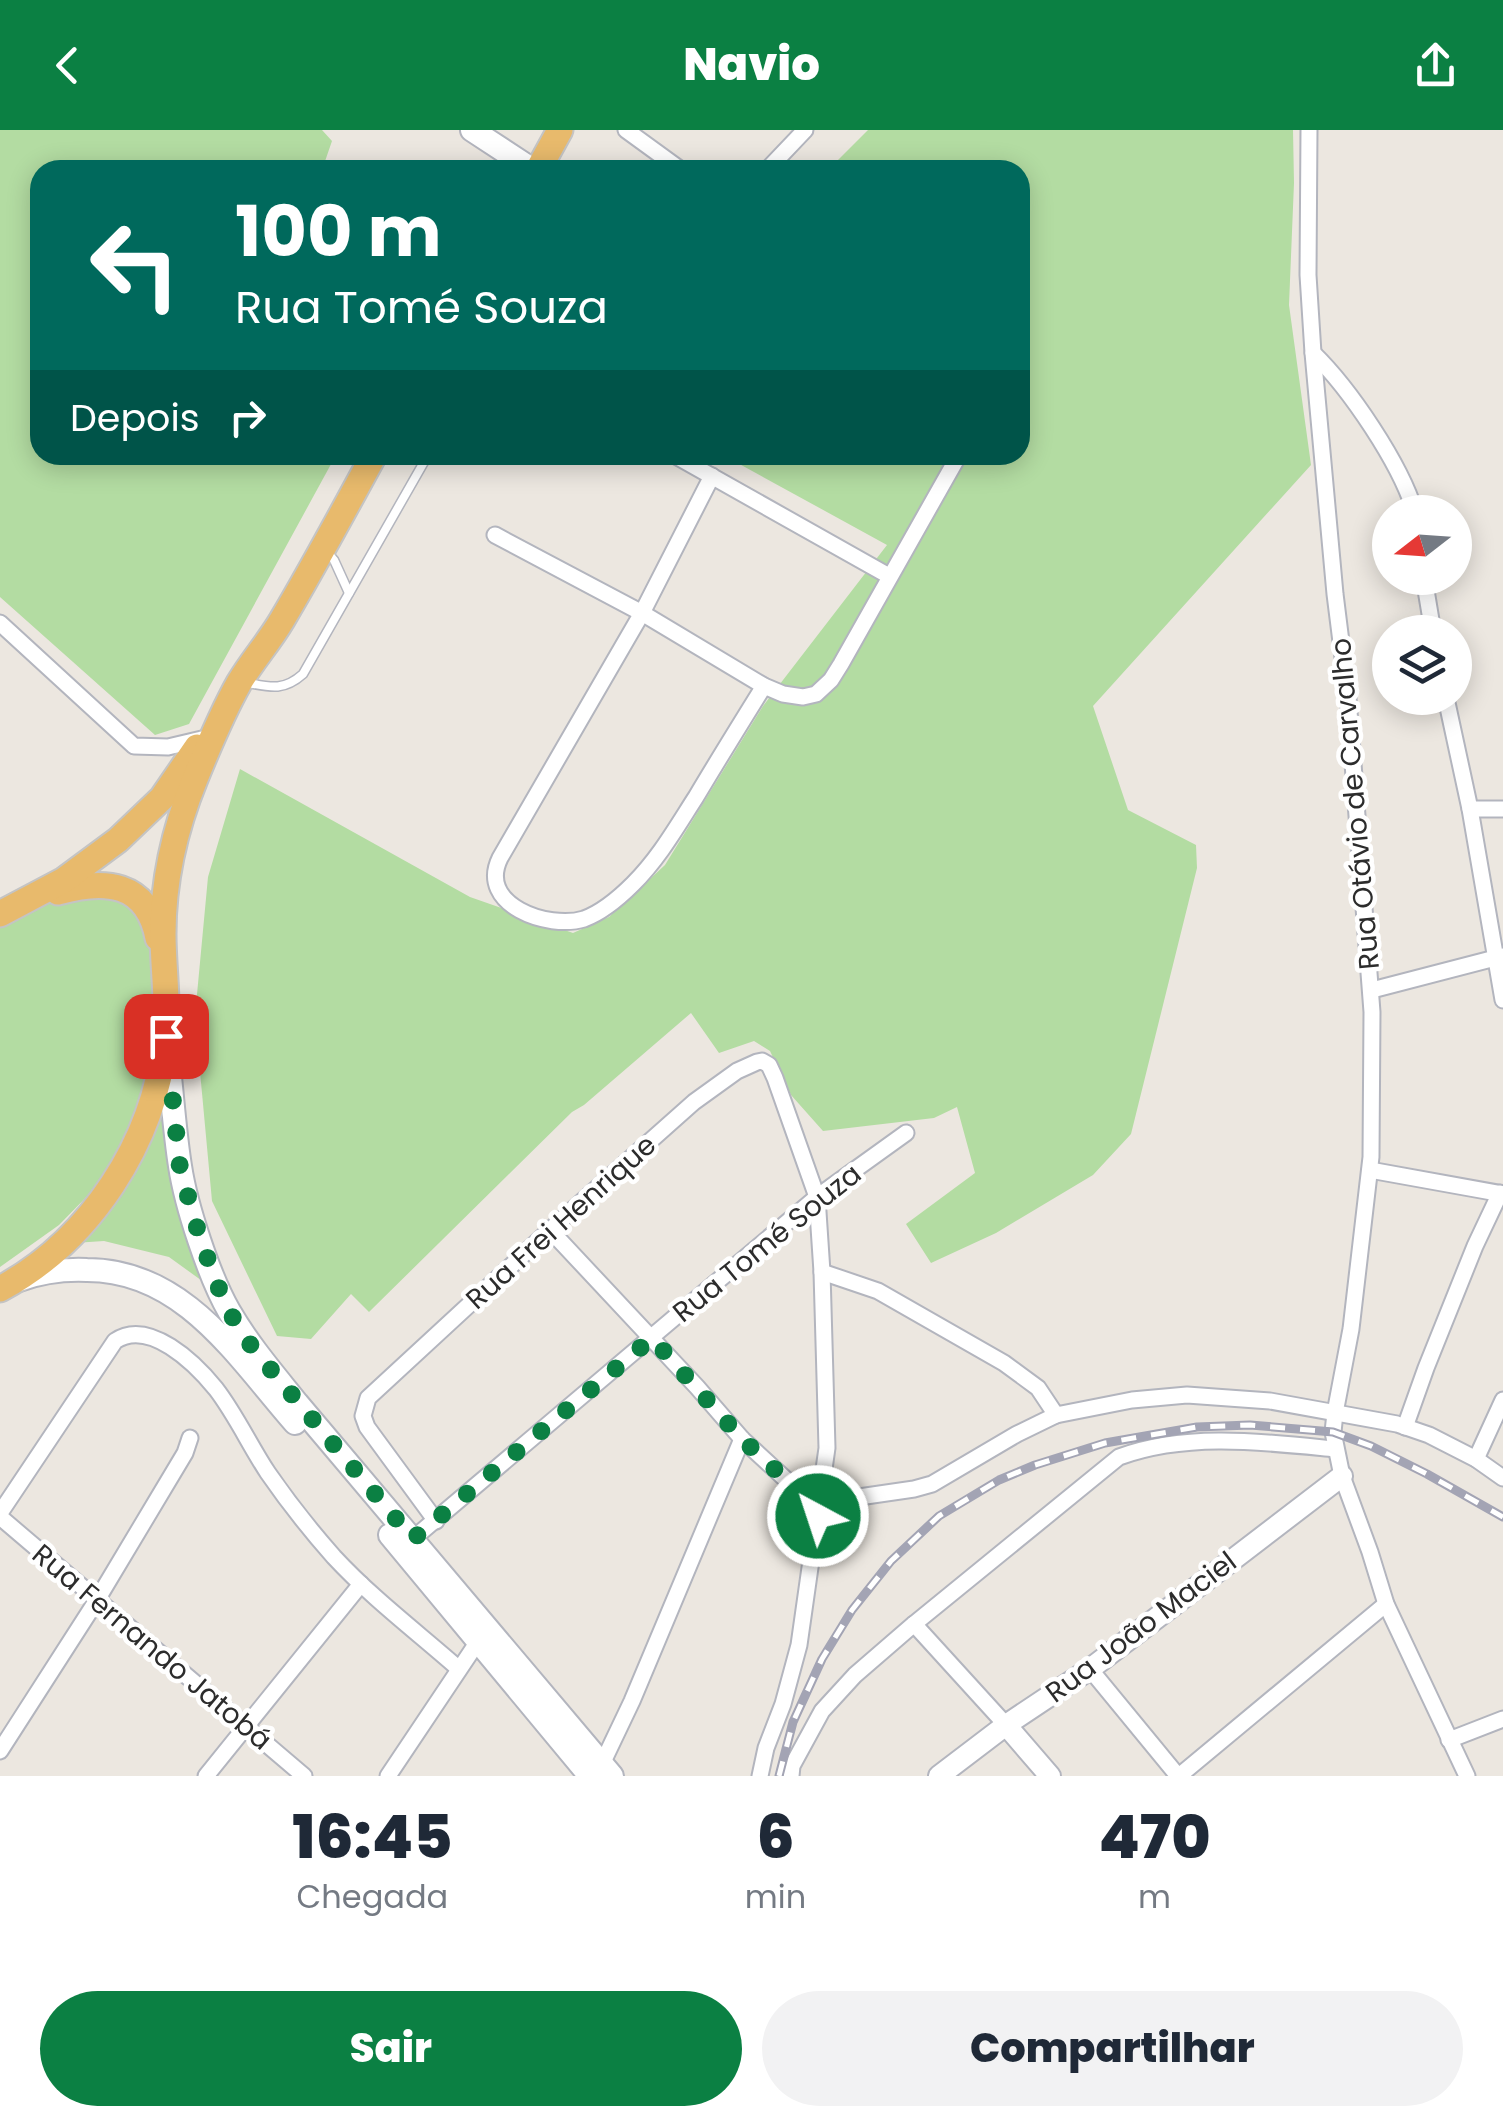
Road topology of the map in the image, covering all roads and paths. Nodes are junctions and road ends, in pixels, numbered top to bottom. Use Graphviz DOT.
graph roads {
  1 [pos="472,130"];
  2 [pos="560,130"];
  3 [pos="626,130"];
  4 [pos="806,130"];
  5 [pos="1309,130"];
  6 [pos="520,160"];
  7 [pos="542,160"];
  8 [pos="666,160"];
  9 [pos="777,160"];
  10 [pos="1313,353"];
  11 [pos="369,465"];
  12 [pos="422,465"];
  13 [pos="692,465"];
  14 [pos="953,465"];
  15 [pos="712,476"];
  16 [pos="1407,495"];
  17 [pos="495,535"];
  18 [pos="323,548"];
  19 [pos="890,576"];
  20 [pos="349,592"];
  21 [pos="642,613"];
  22 [pos="0,623"];
  23 [pos="764,686"];
  24 [pos="236,690"];
  25 [pos="1450,715"];
  26 [pos="203,739"];
  27 [pos="1470,808"];
  28 [pos="1503,809"];
  29 [pos="24,900"];
  30 [pos="0,914"];
  31 [pos="1500,956"];
  32 [pos="164,987"];
  33 [pos="1372,990"];
  34 [pos="1503,1000"];
  35 [pos="166,1036"];
  36 [pos="906,1133"];
  37 [pos="1370,1170"];
  38 [pos="1501,1194"];
  39 [pos="817,1197"];
  40 [pos="550,1230"];
  41 [pos="822,1272"];
  42 [pos="3,1288"];
  43 [pos="652,1338"];
  44 [pos="1503,1400"];
  45 [pos="1335,1413"];
  46 [pos="1056,1415"];
  47 [pos="1405,1427"];
  48 [pos="190,1438"];
  49 [pos="742,1439"];
  50 [pos="1335,1449"];
  51 [pos="1476,1460"];
  52 [pos="1342,1476"];
  53 [pos="1503,1478"];
  54 [pos="0,1515"];
  55 [pos="818,1516"];
  56 [pos="436,1521"];
  57 [pos="407,1544"];
  58 [pos="361,1584"];
  59 [pos="97,1600"];
  60 [pos="1386,1604"];
  61 [pos="914,1624"];
  62 [pos="483,1635"];
  63 [pos="459,1669"];
  64 [pos="1090,1669"];
  65 [pos="1503,1719"];
  66 [pos="1006,1725"];
  67 [pos="246,1728"];
  68 [pos="1448,1740"];
  69 [pos="0,1752"];
  70 [pos="601,1772"];
  71 [pos="206,1776"];
  72 [pos="304,1776"];
  73 [pos="388,1776"];
  74 [pos="760,1776"];
  75 [pos="791,1776"];
  76 [pos="939,1776"];
  77 [pos="1050,1776"];
  78 [pos="1178,1776"];
  79 [pos="1467,1776"];
  1 -- 6 [label="main road"];
  2 -- 7 [label="highway"];
  3 -- 8 [label="street"];
  4 -- 9 [label="street"];
  5 -- 10 [label="street, Rua Otávio de Carvalho"];
  10 -- 16 [label="street"];
  10 -- 33 [label="street, Rua Otávio de Carvalho"];
  11 -- 18 [label="highway"];
  12 -- 20 [label="lane"];
  13 -- 15 [label="street"];
  14 -- 19 [label="street"];
  15 -- 19 [label="street"];
  15 -- 21 [label="street"];
  17 -- 21 [label="street"];
  18 -- 20 [label="lane"];
  18 -- 24 [label="highway"];
  19 -- 23 [label="street"];
  20 -- 24 [label="lane"];
  21 -- 23 [label="street"];
  21 -- 23 [label="street"];
  22 -- 26 [label="street"];
  24 -- 26 [label="highway"];
  24 -- 32 [label="highway"];
  25 -- 27 [label="street"];
  26 -- 29 [label="highway"];
  27 -- 28 [label="street"];
  27 -- 31 [label="street"];
  29 -- 30 [label="highway"];
  29 -- 32 [label="highway"];
  31 -- 33 [label="street"];
  31 -- 34 [label="street"];
  32 -- 35 [label="highway"];
  33 -- 37 [label="street, Rua Otávio de Carvalho"];
  35 -- 42 [label="highway"];
  35 -- 57 [label="main road"];
  36 -- 39 [label="street, Rua Tomé Souza"];
  37 -- 38 [label="street"];
  37 -- 45 [label="street, Rua Otávio de Carvalho"];
  38 -- 47 [label="street"];
  39 -- 40 [label="street, Rua Frei Henrique"];
  39 -- 41 [label="street"];
  39 -- 43 [label="street, Rua Tomé Souza"];
  40 -- 43 [label="street"];
  40 -- 56 [label="street, Rua Frei Henrique"];
  41 -- 46 [label="street"];
  41 -- 55 [label="street"];
  42 -- 57 [label="main road"];
  43 -- 49 [label="street"];
  43 -- 56 [label="street, Rua Tomé Souza"];
  44 -- 51 [label="street"];
  45 -- 46 [label="street"];
  45 -- 47 [label="street"];
  45 -- 50 [label="street, Rua Otávio de Carvalho"];
  46 -- 55 [label="street"];
  47 -- 51 [label="street"];
  48 -- 59 [label="street"];
  49 -- 55 [label="street"];
  49 -- 70 [label="street"];
  50 -- 52 [label="street, Rua Otávio de Carvalho"];
  50 -- 61 [label="street"];
  51 -- 53 [label="street"];
  52 -- 60 [label="street, Rua Otávio de Carvalho"];
  52 -- 64 [label="street, Rua João Maciel"];
  54 -- 58 [label="street"];
  54 -- 59 [label="street, Rua Fernando Jatobá"];
  55 -- 74 [label="street"];
  56 -- 57 [label="street, Rua Tomé Souza"];
  57 -- 62 [label="main road"];
  58 -- 63 [label="street"];
  58 -- 67 [label="street"];
  59 -- 67 [label="street, Rua Fernando Jatobá"];
  59 -- 69 [label="street"];
  60 -- 68 [label="street, Rua Otávio de Carvalho"];
  60 -- 78 [label="street"];
  61 -- 66 [label="street"];
  61 -- 75 [label="street"];
  62 -- 63 [label="street"];
  62 -- 70 [label="main road"];
  63 -- 73 [label="street"];
  64 -- 66 [label="street, Rua João Maciel"];
  64 -- 78 [label="street"];
  65 -- 68 [label="street"];
  66 -- 76 [label="street, Rua João Maciel"];
  66 -- 77 [label="street"];
  67 -- 71 [label="street"];
  67 -- 72 [label="street, Rua Fernando Jatobá"];
  68 -- 79 [label="street, Rua Otávio de Carvalho"];
}
